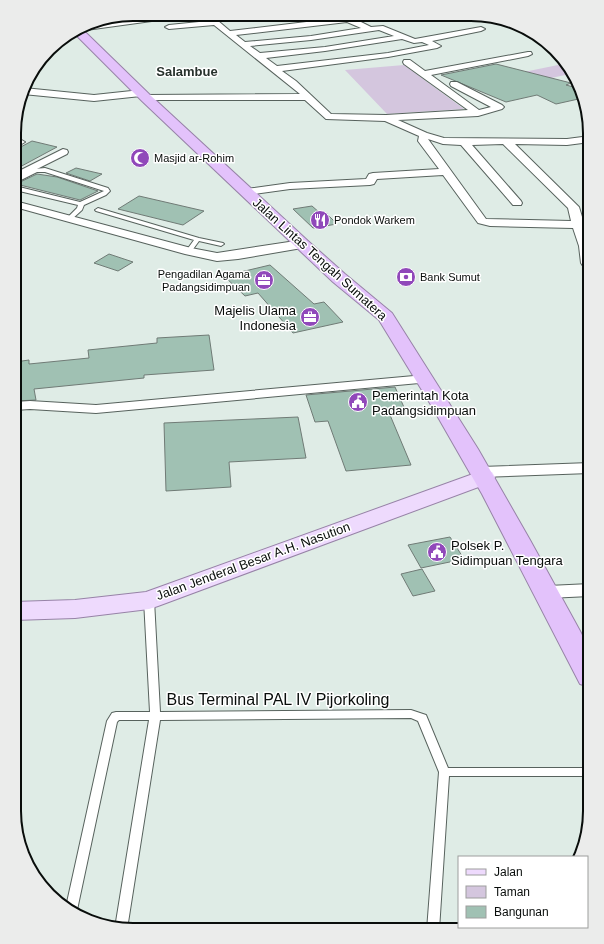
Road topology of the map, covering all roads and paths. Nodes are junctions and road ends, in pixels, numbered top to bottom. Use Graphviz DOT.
graph roads {
  1 [pos="132,21"];
  2 [pos="158,21"];
  3 [pos="200,21"];
  4 [pos="213,21"];
  5 [pos="340,21"];
  6 [pos="351,21"];
  7 [pos="370,29"];
  8 [pos="481,29"];
  9 [pos="83,33"];
  10 [pos="85,33"];
  11 [pos="230,33"];
  12 [pos="402,37"];
  13 [pos="424,40"];
  14 [pos="244,44"];
  15 [pos="528,54"];
  16 [pos="258,56"];
  17 [pos="407,62"];
  18 [pos="274,69"];
  19 [pos="422,74"];
  20 [pos="454,84"];
  21 [pos="29,92"];
  22 [pos="144,95"];
  23 [pos="308,97"];
  24 [pos="478,113"];
  25 [pos="386,118"];
  26 [pos="424,135"];
  27 [pos="583,140"];
  28 [pos="506,141"];
  29 [pos="464,142"];
  30 [pos="63,152"];
  31 [pos="445,172"];
  32 [pos="21,174"];
  33 [pos="21,178"];
  34 [pos="21,189"];
  35 [pos="246,192"];
  36 [pos="82,204"];
  37 [pos="517,204"];
  38 [pos="21,206"];
  39 [pos="98,210"];
  40 [pos="69,219"];
  41 [pos="578,225"];
  42 [pos="583,237"];
  43 [pos="198,239"];
  44 [pos="221,244"];
  45 [pos="302,244"];
  46 [pos="189,251"];
  47 [pos="425,379"];
  48 [pos="21,406"];
  49 [pos="583,468"];
  50 [pos="482,474"];
  51 [pos="583,590"];
  52 [pos="548,592"];
  53 [pos="149,600"];
  54 [pos="21,612"];
  55 [pos="583,663"];
  56 [pos="155,716"];
  57 [pos="444,772"];
  58 [pos="583,772"];
  59 [pos="72,905"];
  60 [pos="122,922"];
  61 [pos="433,923"];
  1 -- 10 [label="street"];
  2 -- 3 [label="street"];
  4 -- 11 [label="street"];
  5 -- 11 [label="street"];
  6 -- 7 [label="street"];
  7 -- 12 [label="street"];
  7 -- 14 [label="street"];
  8 -- 13 [label="street"];
  9 -- 22 [label="highway, Jalan Lintas Tengah Sumatera"];
  11 -- 14 [label="street"];
  12 -- 13 [label="street"];
  12 -- 16 [label="street"];
  13 -- 18 [label="street"];
  14 -- 16 [label="street"];
  15 -- 19 [label="street"];
  16 -- 18 [label="street"];
  17 -- 19 [label="street"];
  18 -- 23 [label="street"];
  19 -- 24 [label="street"];
  20 -- 24 [label="street"];
  21 -- 22 [label="street"];
  22 -- 23 [label="street"];
  22 -- 35 [label="highway, Jalan Lintas Tengah Sumatera"];
  23 -- 25 [label="street"];
  24 -- 25 [label="street"];
  25 -- 26 [label="street"];
  26 -- 29 [label="street"];
  26 -- 31 [label="street"];
  27 -- 28 [label="street"];
  28 -- 29 [label="street"];
  28 -- 41 [label="street"];
  29 -- 37 [label="street"];
  30 -- 32 [label="street"];
  31 -- 35 [label="street"];
  31 -- 41 [label="street"];
  33 -- 36 [label="lane"];
  34 -- 36 [label="lane"];
  35 -- 45 [label="highway, Jalan Lintas Tengah Sumatera"];
  36 -- 40 [label="lane"];
  38 -- 40 [label="street"];
  39 -- 43 [label="lane"];
  40 -- 46 [label="street"];
  41 -- 42 [label="street"];
  43 -- 44 [label="lane"];
  43 -- 46 [label="lane"];
  45 -- 46 [label="street"];
  45 -- 47 [label="highway, Jalan Lintas Tengah Sumatera"];
  47 -- 48 [label="street"];
  47 -- 50 [label="highway, Jalan Lintas Tengah Sumatera"];
  49 -- 50 [label="street"];
  50 -- 52 [label="highway, Jalan Lintas Tengah Sumatera"];
  50 -- 53 [label="main road, Jalan Jenderal Besar A.H. Nasution"];
  51 -- 52 [label="street"];
  52 -- 55 [label="highway, Jalan Lintas Tengah Sumatera"];
  53 -- 54 [label="main road, Jalan Jenderal Besar A.H. Nasution"];
  53 -- 56 [label="lane"];
  56 -- 57 [label="lane, Bus Terminal PAL IV Pijorkoling"];
  56 -- 59 [label="lane, Bus Terminal PAL IV Pijorkoling"];
  56 -- 60 [label="lane"];
  57 -- 58 [label="lane"];
  57 -- 61 [label="lane, Bus Terminal PAL IV Pijorkoling"];
}
